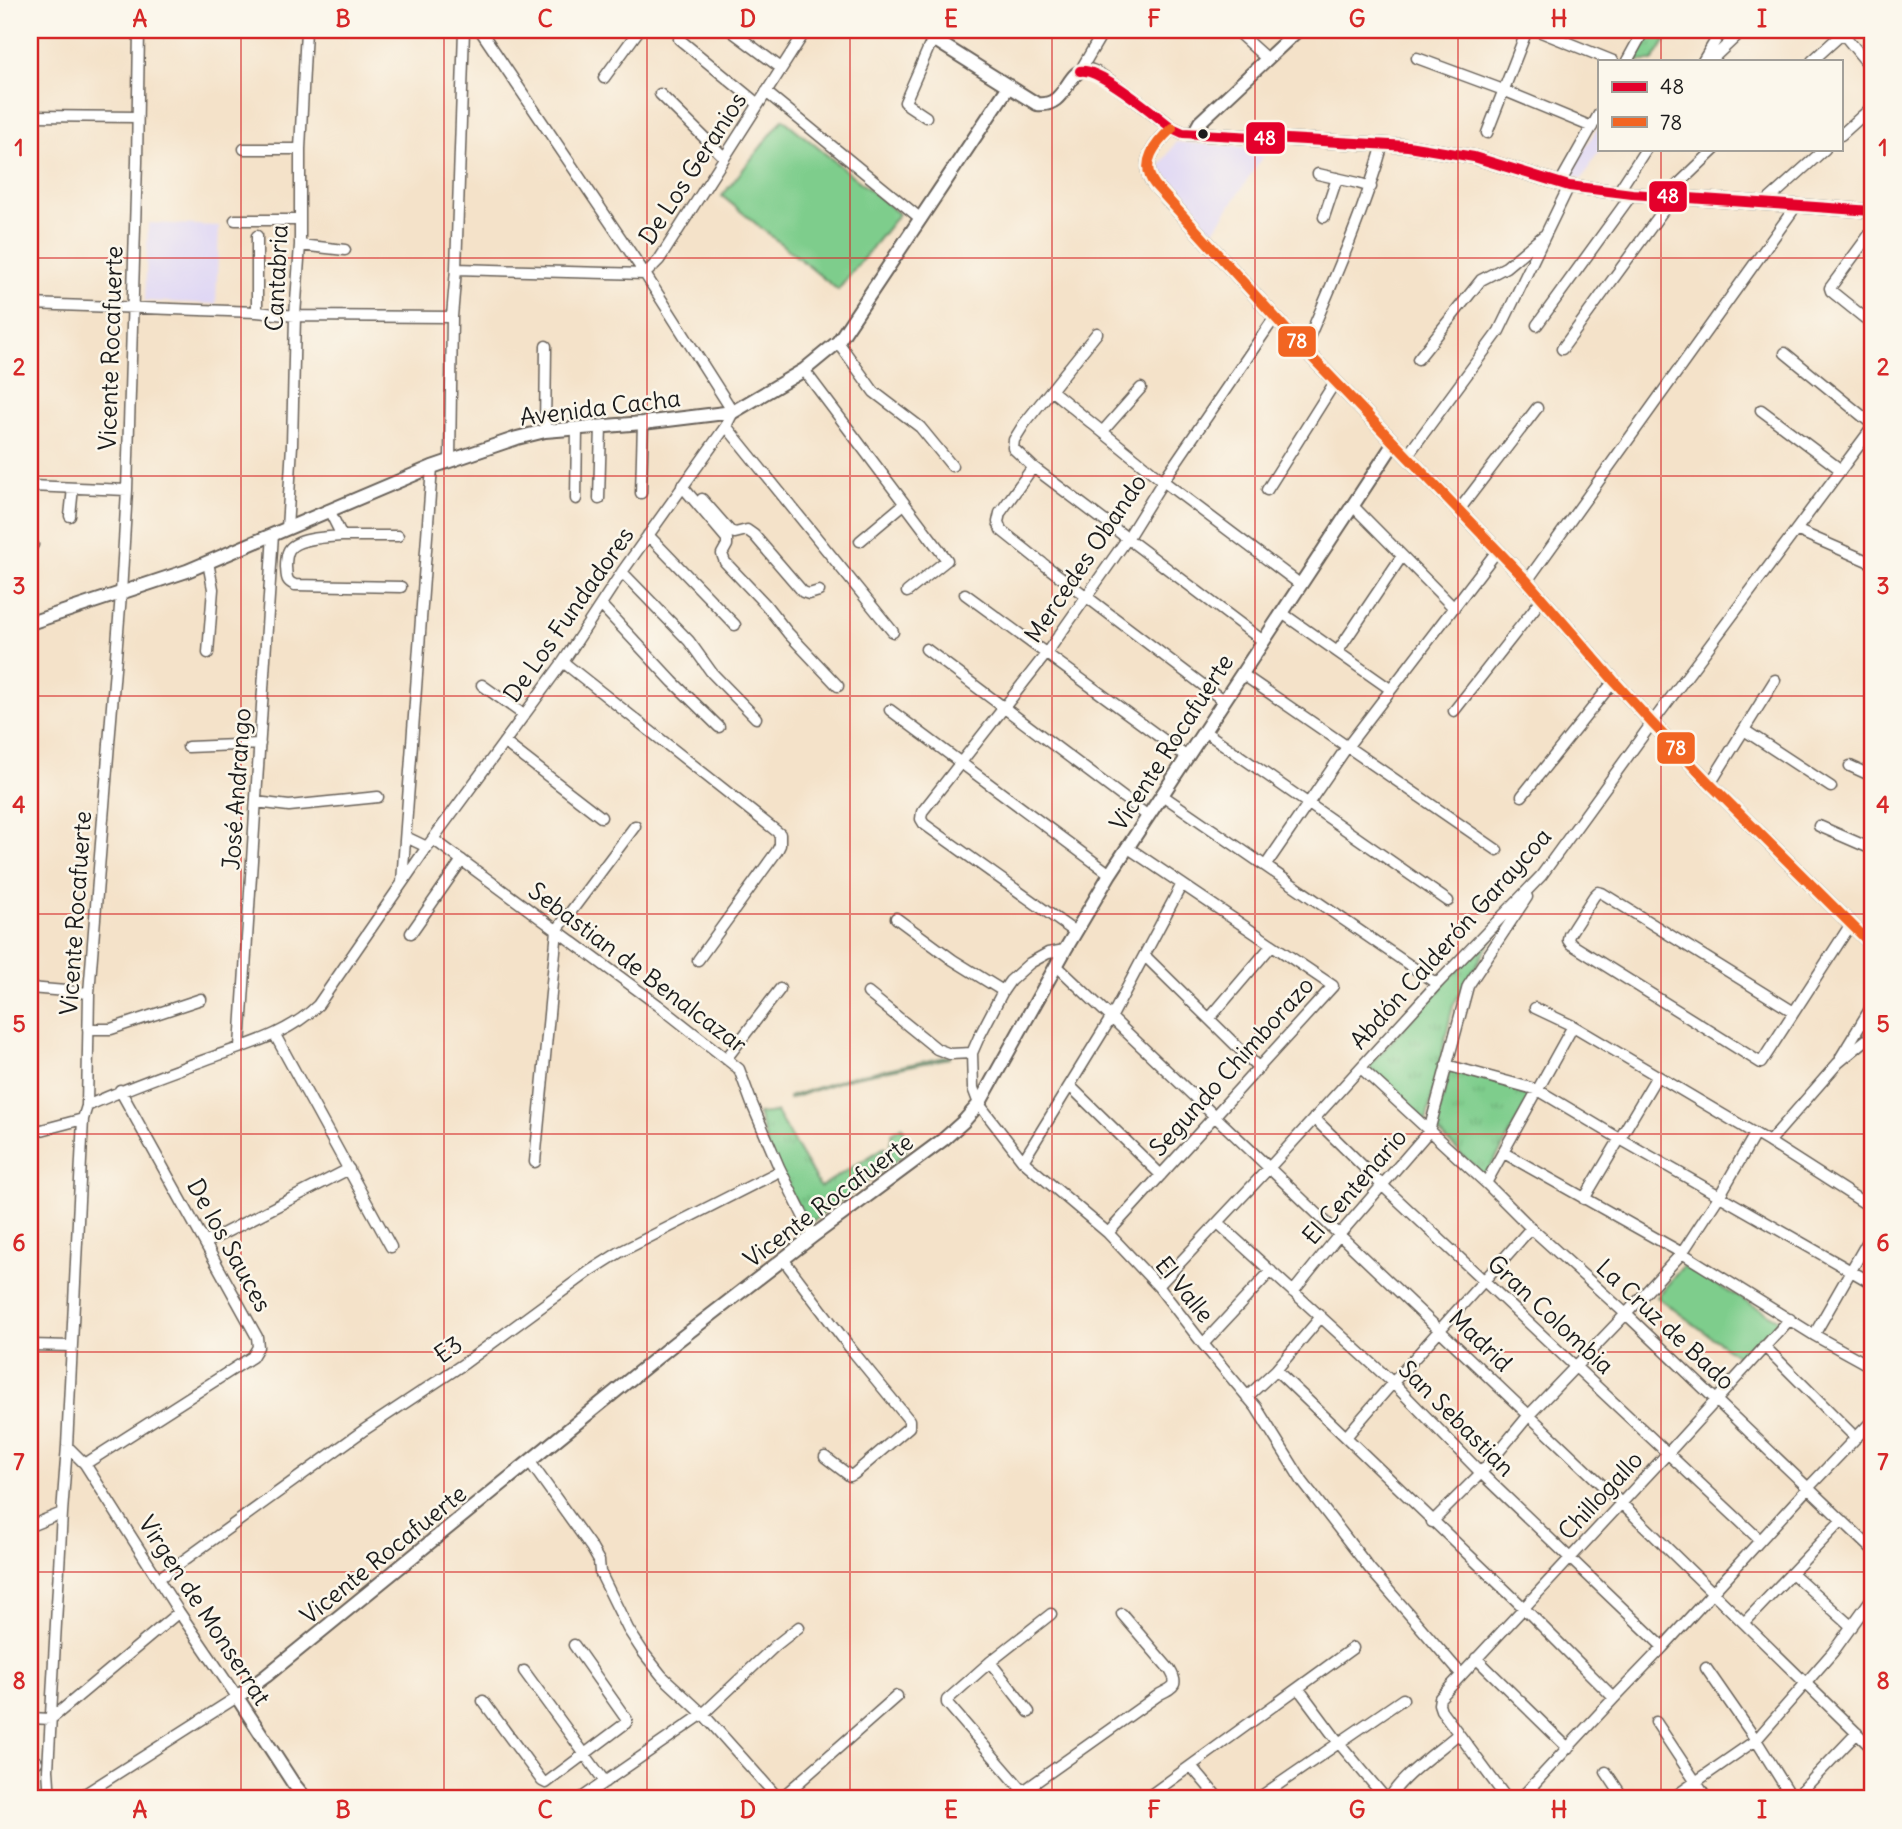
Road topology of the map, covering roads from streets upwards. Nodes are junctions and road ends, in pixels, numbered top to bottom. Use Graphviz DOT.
graph roads {
  1 [pos="139,30"];
  2 [pos="306,30"];
  3 [pos="464,30"];
  4 [pos="480,30"];
  5 [pos="639,30"];
  6 [pos="730,30"];
  7 [pos="806,30"];
  8 [pos="1104,30"];
  9 [pos="1235,30"];
  10 [pos="1298,30"];
  11 [pos="1527,30"];
  12 [pos="1536,30"];
  13 [pos="1644,30"];
  14 [pos="1723,30"];
  15 [pos="1743,30"];
  16 [pos="1841,32"];
  17 [pos="929,34"];
  18 [pos="679,39"];
  19 [pos="1417,58"];
  20 [pos="1267,59"];
  21 [pos="1611,60"];
  22 [pos="1628,60"];
  23 [pos="1704,60"];
  24 [pos="1711,60"];
  25 [pos="1813,60"];
  26 [pos="781,68"];
  27 [pos="1872,69"];
  28 [pos="1080,71"];
  29 [pos="604,78"];
  30 [pos="1009,86"];
  31 [pos="1503,90"];
  32 [pos="766,92"];
  33 [pos="660,94"];
  34 [pos="758,104"];
  35 [pos="1872,107"];
  36 [pos="33,116"];
  37 [pos="1598,116"];
  38 [pos="137,117"];
  39 [pos="926,117"];
  40 [pos="1592,127"];
  41 [pos="1172,128"];
  42 [pos="1194,133"];
  43 [pos="1488,133"];
  44 [pos="1842,134"];
  45 [pos="1382,144"];
  46 [pos="244,149"];
  47 [pos="300,149"];
  48 [pos="1645,150"];
  49 [pos="1714,150"];
  50 [pos="1824,150"];
  51 [pos="724,157"];
  52 [pos="1318,174"];
  53 [pos="1337,178"];
  54 [pos="1565,185"];
  55 [pos="1371,187"];
  56 [pos="1618,192"];
  57 [pos="1632,194"];
  58 [pos="1670,196"];
  59 [pos="1766,202"];
  60 [pos="1796,206"];
  61 [pos="1870,209"];
  62 [pos="1324,218"];
  63 [pos="921,219"];
  64 [pos="235,220"];
  65 [pos="300,220"];
  66 [pos="1872,231"];
  67 [pos="1547,234"];
  68 [pos="257,236"];
  69 [pos="300,245"];
  70 [pos="345,250"];
  71 [pos="456,269"];
  72 [pos="645,274"];
  73 [pos="30,304"];
  74 [pos="133,307"];
  75 [pos="257,312"];
  76 [pos="295,316"];
  77 [pos="452,317"];
  78 [pos="1275,317"];
  79 [pos="1872,324"];
  80 [pos="1537,325"];
  81 [pos="1097,333"];
  82 [pos="838,342"];
  83 [pos="546,346"];
  84 [pos="1304,349"];
  85 [pos="1562,349"];
  86 [pos="1785,354"];
  87 [pos="1418,359"];
  88 [pos="804,370"];
  89 [pos="1335,382"];
  90 [pos="1141,388"];
  91 [pos="1052,391"];
  92 [pos="1537,408"];
  93 [pos="1761,410"];
  94 [pos="733,412"];
  95 [pos="643,423"];
  96 [pos="601,426"];
  97 [pos="726,426"];
  98 [pos="1872,426"];
  99 [pos="577,429"];
  100 [pos="545,431"];
  101 [pos="1103,431"];
  102 [pos="1394,443"];
  103 [pos="1407,456"];
  104 [pos="450,460"];
  105 [pos="952,466"];
  106 [pos="432,467"];
  107 [pos="1033,467"];
  108 [pos="1841,470"];
  109 [pos="1163,481"];
  110 [pos="684,483"];
  111 [pos="30,486"];
  112 [pos="73,488"];
  113 [pos="127,490"];
  114 [pos="1267,490"];
  115 [pos="640,493"];
  116 [pos="576,499"];
  117 [pos="598,499"];
  118 [pos="904,504"];
  119 [pos="1353,506"];
  120 [pos="329,510"];
  121 [pos="1459,510"];
  122 [pos="70,516"];
  123 [pos="287,528"];
  124 [pos="1796,530"];
  125 [pos="273,534"];
  126 [pos="648,535"];
  127 [pos="342,536"];
  128 [pos="398,536"];
  129 [pos="1127,539"];
  130 [pos="860,541"];
  131 [pos="1497,551"];
  132 [pos="1402,556"];
  133 [pos="208,562"];
  134 [pos="1872,563"];
  135 [pos="622,572"];
  136 [pos="1527,581"];
  137 [pos="1301,585"];
  138 [pos="401,587"];
  139 [pos="819,591"];
  140 [pos="907,592"];
  141 [pos="121,594"];
  142 [pos="965,594"];
  143 [pos="1087,597"];
  144 [pos="1542,599"];
  145 [pos="601,605"];
  146 [pos="1454,608"];
  147 [pos="1282,613"];
  148 [pos="30,623"];
  149 [pos="735,625"];
  150 [pos="893,632"];
  151 [pos="1263,641"];
  152 [pos="926,649"];
  153 [pos="1338,651"];
  154 [pos="208,653"];
  155 [pos="1046,654"];
  156 [pos="563,662"];
  157 [pos="1242,674"];
  158 [pos="1775,680"];
  159 [pos="1614,681"];
  160 [pos="482,685"];
  161 [pos="838,686"];
  162 [pos="1390,689"];
  163 [pos="1224,701"];
  164 [pos="1004,708"];
  165 [pos="890,710"];
  166 [pos="1454,711"];
  167 [pos="524,715"];
  168 [pos="756,718"];
  169 [pos="1653,723"];
  170 [pos="719,727"];
  171 [pos="1744,730"];
  172 [pos="1205,731"];
  173 [pos="504,743"];
  174 [pos="260,744"];
  175 [pos="188,747"];
  176 [pos="1347,747"];
  177 [pos="1187,757"];
  178 [pos="960,762"];
  179 [pos="1850,766"];
  180 [pos="1872,776"];
  181 [pos="1710,784"];
  182 [pos="1831,787"];
  183 [pos="1162,795"];
  184 [pos="1522,796"];
  185 [pos="378,797"];
  186 [pos="256,802"];
  187 [pos="1308,802"];
  188 [pos="1148,816"];
  189 [pos="601,817"];
  190 [pos="635,826"];
  191 [pos="1818,826"];
  192 [pos="406,837"];
  193 [pos="430,843"];
  194 [pos="1128,847"];
  195 [pos="1872,849"];
  196 [pos="1497,850"];
  197 [pos="461,860"];
  198 [pos="1266,865"];
  199 [pos="1110,874"];
  200 [pos="1541,876"];
  201 [pos="402,883"];
  202 [pos="1182,884"];
  203 [pos="1448,901"];
  204 [pos="896,918"];
  205 [pos="1851,924"];
  206 [pos="557,930"];
  207 [pos="1075,932"];
  208 [pos="411,933"];
  209 [pos="1272,945"];
  210 [pos="1872,945"];
  211 [pos="1065,950"];
  212 [pos="1145,956"];
  213 [pos="698,960"];
  214 [pos="1057,966"];
  215 [pos="1437,984"];
  216 [pos="30,988"];
  217 [pos="780,989"];
  218 [pos="1003,991"];
  219 [pos="89,993"];
  220 [pos="868,993"];
  221 [pos="201,999"];
  222 [pos="1872,1006"];
  223 [pos="1535,1008"];
  224 [pos="1794,1012"];
  225 [pos="1111,1018"];
  226 [pos="1209,1019"];
  227 [pos="1573,1026"];
  228 [pos="88,1029"];
  229 [pos="275,1035"];
  230 [pos="1872,1035"];
  231 [pos="240,1047"];
  232 [pos="972,1053"];
  233 [pos="726,1059"];
  234 [pos="1838,1063"];
  235 [pos="1446,1065"];
  236 [pos="1259,1068"];
  237 [pos="1360,1068"];
  238 [pos="1657,1076"];
  239 [pos="1070,1086"];
  240 [pos="120,1090"];
  241 [pos="1538,1090"];
  242 [pos="979,1104"];
  243 [pos="87,1106"];
  244 [pos="1214,1116"];
  245 [pos="1314,1118"];
  246 [pos="83,1119"];
  247 [pos="1429,1131"];
  248 [pos="30,1133"];
  249 [pos="1755,1134"];
  250 [pos="1620,1139"];
  251 [pos="1769,1142"];
  252 [pos="1504,1153"];
  253 [pos="1023,1161"];
  254 [pos="535,1163"];
  255 [pos="1269,1168"];
  256 [pos="349,1170"];
  257 [pos="775,1174"];
  258 [pos="1161,1175"];
  259 [pos="1486,1183"];
  260 [pos="1383,1186"];
  261 [pos="1720,1195"];
  262 [pos="1584,1199"];
  263 [pos="1872,1208"];
  264 [pos="1218,1223"];
  265 [pos="1531,1228"];
  266 [pos="1108,1233"];
  267 [pos="1872,1234"];
  268 [pos="1339,1235"];
  269 [pos="813,1236"];
  270 [pos="205,1243"];
  271 [pos="391,1247"];
  272 [pos="1682,1253"];
  273 [pos="783,1259"];
  274 [pos="1271,1271"];
  275 [pos="1851,1271"];
  276 [pos="1484,1281"];
  277 [pos="1872,1283"];
  278 [pos="1158,1286"];
  279 [pos="1293,1292"];
  280 [pos="1626,1314"];
  281 [pos="1320,1318"];
  282 [pos="1790,1319"];
  283 [pos="1440,1331"];
  284 [pos="1814,1335"];
  285 [pos="1203,1344"];
  286 [pos="30,1345"];
  287 [pos="71,1346"];
  288 [pos="1764,1346"];
  289 [pos="1575,1366"];
  290 [pos="1872,1367"];
  291 [pos="1276,1370"];
  292 [pos="1392,1382"];
  293 [pos="1247,1397"];
  294 [pos="1716,1399"];
  295 [pos="1529,1415"];
  296 [pos="1872,1421"];
  297 [pos="1346,1437"];
  298 [pos="1856,1438"];
  299 [pos="67,1446"];
  300 [pos="1668,1453"];
  301 [pos="825,1457"];
  302 [pos="530,1462"];
  303 [pos="85,1464"];
  304 [pos="1481,1473"];
  305 [pos="1808,1488"];
  306 [pos="1621,1503"];
  307 [pos="62,1513"];
  308 [pos="1842,1520"];
  309 [pos="1433,1522"];
  310 [pos="30,1526"];
  311 [pos="1760,1540"];
  312 [pos="1872,1549"];
  313 [pos="1570,1558"];
  314 [pos="1792,1573"];
  315 [pos="158,1579"];
  316 [pos="1714,1592"];
  317 [pos="1872,1598"];
  318 [pos="1524,1608"];
  319 [pos="179,1612"];
  320 [pos="1051,1614"];
  321 [pos="1122,1614"];
  322 [pos="1745,1622"];
  323 [pos="799,1627"];
  324 [pos="1852,1628"];
  325 [pos="574,1645"];
  326 [pos="1353,1647"];
  327 [pos="1664,1647"];
  328 [pos="1476,1658"];
  329 [pos="990,1662"];
  330 [pos="1706,1668"];
  331 [pos="524,1671"];
  332 [pos="1461,1674"];
  333 [pos="1807,1684"];
  334 [pos="1298,1688"];
  335 [pos="897,1696"];
  336 [pos="237,1697"];
  337 [pos="1614,1698"];
  338 [pos="1403,1699"];
  339 [pos="483,1701"];
  340 [pos="1029,1712"];
  341 [pos="703,1714"];
  342 [pos="30,1718"];
  343 [pos="51,1719"];
  344 [pos="1656,1722"];
  345 [pos="1857,1733"];
  346 [pos="1458,1734"];
  347 [pos="1756,1740"];
  348 [pos="1339,1742"];
  349 [pos="1568,1748"];
  350 [pos="1872,1748"];
  351 [pos="585,1754"];
  352 [pos="1191,1766"];
  353 [pos="1606,1772"];
  354 [pos="605,1782"];
  355 [pos="1697,1782"];
  356 [pos="96,1788"];
  357 [pos="1532,1788"];
  358 [pos="1023,1791"];
  359 [pos="50,1799"];
  360 [pos="77,1799"];
  361 [pos="104,1799"];
  362 [pos="306,1799"];
  363 [pos="580,1799"];
  364 [pos="780,1799"];
  365 [pos="1012,1799"];
  366 [pos="1144,1799"];
  367 [pos="1219,1799"];
  368 [pos="1257,1799"];
  369 [pos="1388,1799"];
  370 [pos="1507,1799"];
  371 [pos="1520,1799"];
  372 [pos="1539,1799"];
  373 [pos="1624,1799"];
  374 [pos="1671,1799"];
  375 [pos="1707,1799"];
  376 [pos="1794,1799"];
  1 -- 38 [label="street, Vicente Rocafuerte"];
  2 -- 47 [label="street, Cantabria"];
  3 -- 71 [label="street"];
  4 -- 72 [label="street"];
  5 -- 29 [label="street"];
  6 -- 26 [label="street"];
  7 -- 26 [label="street, De Los Geranios"];
  8 -- 28 [label="street"];
  9 -- 20 [label="street"];
  10 -- 20 [label="street"];
  11 -- 31 [label="street"];
  12 -- 21 [label="street"];
  13 -- 22 [label="street"];
  14 -- 23 [label="street"];
  15 -- 24 [label="street"];
  16 -- 25 [label="street"];
  16 -- 27 [label="street"];
  17 -- 30 [label="street"];
  17 -- 39 [label="street"];
  18 -- 34 [label="street"];
  19 -- 31 [label="street"];
  20 -- 42 [label="street"];
  26 -- 32 [label="street, De Los Geranios"];
  28 -- 30 [label="street"];
  28 -- 41 [label="street"];
  30 -- 63 [label="street, Avenida Cacha"];
  31 -- 40 [label="street"];
  31 -- 43 [label="street"];
  32 -- 34 [label="street, De Los Geranios"];
  32 -- 63 [label="street"];
  33 -- 51 [label="street"];
  34 -- 51 [label="street, De Los Geranios"];
  35 -- 44 [label="street"];
  36 -- 38 [label="street"];
  37 -- 40 [label="street"];
  38 -- 74 [label="street, Vicente Rocafuerte"];
  40 -- 54 [label="street"];
  41 -- 42 [label="street"];
  41 -- 78 [label="street"];
  42 -- 45 [label="street"];
  45 -- 54 [label="street"];
  45 -- 55 [label="street"];
  46 -- 47 [label="street"];
  47 -- 65 [label="street, Cantabria"];
  48 -- 56 [label="street"];
  49 -- 58 [label="street"];
  50 -- 59 [label="street"];
  51 -- 72 [label="street, De Los Geranios"];
  52 -- 53 [label="street"];
  53 -- 55 [label="street"];
  53 -- 62 [label="street"];
  54 -- 56 [label="street"];
  54 -- 67 [label="street"];
  55 -- 84 [label="street"];
  56 -- 57 [label="street"];
  57 -- 58 [label="street"];
  57 -- 80 [label="street"];
  58 -- 59 [label="street"];
  58 -- 85 [label="street"];
  59 -- 60 [label="street"];
  60 -- 61 [label="street"];
  60 -- 136 [label="street"];
  63 -- 82 [label="street, Avenida Cacha"];
  64 -- 65 [label="street"];
  65 -- 69 [label="street, Cantabria"];
  66 -- 79 [label="street"];
  67 -- 87 [label="street"];
  67 -- 103 [label="street"];
  68 -- 75 [label="street"];
  69 -- 70 [label="street"];
  69 -- 76 [label="street, Cantabria"];
  71 -- 72 [label="street, De Los Geranios"];
  71 -- 77 [label="street"];
  72 -- 94 [label="street"];
  73 -- 74 [label="street"];
  74 -- 75 [label="street"];
  74 -- 113 [label="street, Vicente Rocafuerte"];
  75 -- 76 [label="street"];
  76 -- 77 [label="street"];
  76 -- 123 [label="street, Cantabria"];
  77 -- 104 [label="street"];
  78 -- 84 [label="street"];
  78 -- 109 [label="street, Mercedes Obando"];
  81 -- 91 [label="street"];
  82 -- 88 [label="street, Avenida Cacha"];
  82 -- 105 [label="street"];
  83 -- 100 [label="street"];
  84 -- 89 [label="street"];
  86 -- 98 [label="street"];
  88 -- 94 [label="street, Avenida Cacha"];
  88 -- 118 [label="street"];
  89 -- 102 [label="street"];
  89 -- 114 [label="street"];
  90 -- 101 [label="street"];
  91 -- 101 [label="street"];
  91 -- 107 [label="street"];
  92 -- 121 [label="street"];
  93 -- 108 [label="street"];
  94 -- 95 [label="street, Avenida Cacha"];
  94 -- 97 [label="street, De Los Fundadores"];
  95 -- 96 [label="street, Avenida Cacha"];
  95 -- 115 [label="street"];
  96 -- 99 [label="street, Avenida Cacha"];
  96 -- 117 [label="street"];
  97 -- 110 [label="street, De Los Fundadores"];
  97 -- 150 [label="street"];
  98 -- 108 [label="street, Abdón Calderón Garaycoa"];
  99 -- 100 [label="street, Avenida Cacha"];
  99 -- 116 [label="street"];
  100 -- 104 [label="street, Avenida Cacha"];
  101 -- 109 [label="street"];
  102 -- 103 [label="street"];
  102 -- 119 [label="street, Vicente Rocafuerte"];
  103 -- 121 [label="street"];
  104 -- 106 [label="street, Avenida Cacha"];
  106 -- 120 [label="street, Avenida Cacha"];
  106 -- 192 [label="street"];
  107 -- 129 [label="street"];
  107 -- 143 [label="street"];
  108 -- 124 [label="street, Abdón Calderón Garaycoa"];
  109 -- 129 [label="street, Mercedes Obando"];
  109 -- 137 [label="street"];
  110 -- 126 [label="street, De Los Fundadores"];
  110 -- 139 [label="street"];
  110 -- 161 [label="street"];
  111 -- 112 [label="street"];
  112 -- 113 [label="street"];
  112 -- 122 [label="street"];
  113 -- 141 [label="street, Vicente Rocafuerte"];
  118 -- 130 [label="street"];
  118 -- 140 [label="street"];
  119 -- 132 [label="street"];
  119 -- 137 [label="street, Vicente Rocafuerte"];
  120 -- 123 [label="street, Avenida Cacha"];
  120 -- 127 [label="street"];
  121 -- 131 [label="street"];
  123 -- 125 [label="street, Avenida Cacha"];
  124 -- 134 [label="street"];
  124 -- 169 [label="street, Abdón Calderón Garaycoa"];
  125 -- 133 [label="street, Avenida Cacha"];
  125 -- 174 [label="street, José Andrango"];
  126 -- 135 [label="street, De Los Fundadores"];
  126 -- 149 [label="street"];
  127 -- 128 [label="street"];
  127 -- 138 [label="street"];
  129 -- 143 [label="street, Mercedes Obando"];
  129 -- 151 [label="street"];
  131 -- 136 [label="street"];
  131 -- 146 [label="street"];
  132 -- 146 [label="street"];
  132 -- 153 [label="street"];
  133 -- 141 [label="street, Avenida Cacha"];
  133 -- 154 [label="street"];
  135 -- 145 [label="street, De Los Fundadores"];
  135 -- 168 [label="street"];
  136 -- 144 [label="street"];
  137 -- 147 [label="street, Vicente Rocafuerte"];
  141 -- 148 [label="street, Avenida Cacha"];
  141 -- 219 [label="street, Vicente Rocafuerte"];
  142 -- 155 [label="street"];
  143 -- 155 [label="street, Mercedes Obando"];
  143 -- 163 [label="street"];
  144 -- 159 [label="street"];
  144 -- 166 [label="street"];
  145 -- 156 [label="street, De Los Fundadores"];
  145 -- 170 [label="street"];
  146 -- 162 [label="street"];
  147 -- 151 [label="street, Vicente Rocafuerte"];
  147 -- 153 [label="street"];
  151 -- 157 [label="street, Vicente Rocafuerte"];
  152 -- 164 [label="street"];
  153 -- 162 [label="street"];
  155 -- 164 [label="street, Mercedes Obando"];
  155 -- 177 [label="street"];
  156 -- 167 [label="street, De Los Fundadores"];
  156 -- 213 [label="street"];
  157 -- 163 [label="street, Vicente Rocafuerte"];
  157 -- 176 [label="street"];
  158 -- 171 [label="street"];
  159 -- 169 [label="street"];
  159 -- 184 [label="street"];
  160 -- 167 [label="street"];
  162 -- 176 [label="street"];
  163 -- 172 [label="street, Vicente Rocafuerte"];
  164 -- 178 [label="street, Mercedes Obando"];
  164 -- 188 [label="street"];
  165 -- 178 [label="street"];
  167 -- 173 [label="street, De Los Fundadores"];
  169 -- 181 [label="street"];
  169 -- 200 [label="street, Abdón Calderón Garaycoa"];
  171 -- 181 [label="street"];
  171 -- 182 [label="street"];
  172 -- 177 [label="street, Vicente Rocafuerte"];
  172 -- 187 [label="street"];
  173 -- 189 [label="street"];
  173 -- 193 [label="street, De Los Fundadores"];
  174 -- 175 [label="street"];
  174 -- 186 [label="street, José Andrango"];
  176 -- 187 [label="street"];
  176 -- 196 [label="street"];
  177 -- 183 [label="street, Vicente Rocafuerte"];
  178 -- 199 [label="street"];
  178 -- 207 [label="street, Mercedes Obando"];
  179 -- 180 [label="street"];
  181 -- 205 [label="street"];
  183 -- 188 [label="street, Vicente Rocafuerte"];
  183 -- 198 [label="street"];
  185 -- 186 [label="street"];
  186 -- 231 [label="street, José Andrango"];
  187 -- 198 [label="street"];
  187 -- 203 [label="street"];
  188 -- 194 [label="street, Vicente Rocafuerte"];
  190 -- 206 [label="street"];
  191 -- 195 [label="street"];
  192 -- 193 [label="street, Sebastian de Benalcazar"];
  192 -- 201 [label="street"];
  193 -- 197 [label="street, Sebastian de Benalcazar"];
  193 -- 201 [label="street, De Los Fundadores"];
  194 -- 199 [label="street, Vicente Rocafuerte"];
  194 -- 202 [label="street, Segundo Chimborazo"];
  197 -- 206 [label="street, Sebastian de Benalcazar"];
  197 -- 208 [label="street"];
  198 -- 215 [label="street"];
  199 -- 207 [label="street, Vicente Rocafuerte"];
  200 -- 215 [label="street, Abdón Calderón Garaycoa"];
  200 -- 235 [label="street, El Centenario"];
  201 -- 229 [label="street, De Los Fundadores"];
  202 -- 209 [label="street, Segundo Chimborazo"];
  202 -- 212 [label="street"];
  204 -- 218 [label="street"];
  205 -- 210 [label="street"];
  205 -- 224 [label="street"];
  206 -- 233 [label="street, Sebastian de Benalcazar"];
  206 -- 254 [label="street"];
  207 -- 211 [label="street, Vicente Rocafuerte"];
  209 -- 226 [label="street"];
  209 -- 236 [label="street, Segundo Chimborazo"];
  211 -- 214 [label="street, Vicente Rocafuerte"];
  211 -- 218 [label="street, El Valle"];
  212 -- 225 [label="street"];
  212 -- 226 [label="street"];
  214 -- 225 [label="street, Madrid"];
  214 -- 242 [label="street, Vicente Rocafuerte"];
  215 -- 237 [label="street, Abdón Calderón Garaycoa"];
  216 -- 219 [label="street"];
  217 -- 233 [label="street"];
  218 -- 232 [label="street, El Valle"];
  219 -- 228 [label="street, Vicente Rocafuerte"];
  220 -- 232 [label="street"];
  221 -- 228 [label="street"];
  222 -- 234 [label="street"];
  223 -- 227 [label="street"];
  224 -- 224 [label="street"];
  225 -- 239 [label="street"];
  225 -- 244 [label="street, Madrid"];
  226 -- 236 [label="street"];
  227 -- 238 [label="street"];
  227 -- 241 [label="street"];
  228 -- 243 [label="street, Vicente Rocafuerte"];
  229 -- 231 [label="street, De Los Fundadores"];
  229 -- 256 [label="street"];
  230 -- 234 [label="street"];
  231 -- 240 [label="street, De Los Fundadores"];
  232 -- 242 [label="street, El Valle"];
  233 -- 269 [label="street, Sebastian de Benalcazar"];
  234 -- 251 [label="street"];
  235 -- 241 [label="street"];
  235 -- 247 [label="street, El Centenario"];
  236 -- 244 [label="street, Segundo Chimborazo"];
  237 -- 245 [label="street, Abdón Calderón Garaycoa"];
  237 -- 247 [label="street, La Cruz de Bado"];
  238 -- 249 [label="street"];
  238 -- 250 [label="street"];
  239 -- 253 [label="street"];
  239 -- 258 [label="street"];
  240 -- 243 [label="street, De Los Fundadores"];
  240 -- 270 [label="street, De los Sauces"];
  241 -- 250 [label="street"];
  241 -- 252 [label="street"];
  242 -- 253 [label="street, El Valle"];
  242 -- 269 [label="street, Vicente Rocafuerte"];
  243 -- 246 [label="street, Vicente Rocafuerte"];
  244 -- 255 [label="street, Madrid"];
  244 -- 258 [label="street, Segundo Chimborazo"];
  245 -- 255 [label="street, Abdón Calderón Garaycoa"];
  245 -- 260 [label="street, Gran Colombia"];
  246 -- 248 [label="street"];
  246 -- 287 [label="street, Vicente Rocafuerte"];
  247 -- 259 [label="street, La Cruz de Bado"];
  247 -- 260 [label="street, El Centenario"];
  249 -- 251 [label="street"];
  249 -- 261 [label="street"];
  250 -- 261 [label="street"];
  250 -- 262 [label="street"];
  251 -- 263 [label="street"];
  252 -- 259 [label="street"];
  252 -- 262 [label="street"];
  253 -- 266 [label="street, El Valle"];
  255 -- 264 [label="street, Abdón Calderón Garaycoa"];
  255 -- 268 [label="street, Madrid"];
  256 -- 270 [label="street"];
  256 -- 271 [label="street"];
  257 -- 315 [label="street, E3"];
  258 -- 266 [label="street, Segundo Chimborazo"];
  259 -- 265 [label="street, La Cruz de Bado"];
  260 -- 268 [label="street, El Centenario"];
  260 -- 276 [label="street, Gran Colombia"];
  261 -- 272 [label="street"];
  261 -- 275 [label="street"];
  262 -- 272 [label="street"];
  264 -- 274 [label="street, San Sebastian"];
  264 -- 278 [label="street, Abdón Calderón Garaycoa"];
  265 -- 276 [label="street"];
  265 -- 280 [label="street, La Cruz de Bado"];
  266 -- 278 [label="street, El Valle"];
  267 -- 275 [label="street"];
  268 -- 279 [label="street, El Centenario"];
  268 -- 283 [label="street, Madrid"];
  269 -- 273 [label="street, Vicente Rocafuerte"];
  270 -- 303 [label="street, De los Sauces"];
  272 -- 280 [label="street"];
  272 -- 282 [label="street"];
  273 -- 301 [label="street"];
  273 -- 302 [label="street, Vicente Rocafuerte"];
  274 -- 279 [label="street, San Sebastian"];
  274 -- 285 [label="street"];
  275 -- 277 [label="street"];
  275 -- 284 [label="street"];
  276 -- 283 [label="street"];
  276 -- 289 [label="street, Gran Colombia"];
  278 -- 285 [label="street, El Valle"];
  279 -- 281 [label="street, San Sebastian"];
  280 -- 289 [label="street"];
  280 -- 294 [label="street, La Cruz de Bado"];
  281 -- 291 [label="street"];
  281 -- 292 [label="street, San Sebastian"];
  282 -- 284 [label="street"];
  282 -- 288 [label="street, Chillogallo"];
  283 -- 292 [label="street"];
  283 -- 295 [label="street, Madrid"];
  284 -- 290 [label="street"];
  285 -- 293 [label="street, El Valle"];
  286 -- 287 [label="street"];
  287 -- 299 [label="street, Vicente Rocafuerte"];
  288 -- 294 [label="street, Chillogallo"];
  288 -- 298 [label="street"];
  289 -- 295 [label="street"];
  289 -- 300 [label="street, Gran Colombia"];
  291 -- 293 [label="street"];
  291 -- 297 [label="street"];
  292 -- 297 [label="street"];
  292 -- 304 [label="street, San Sebastian"];
  293 -- 332 [label="street, El Valle"];
  294 -- 300 [label="street, Chillogallo"];
  294 -- 305 [label="street, La Cruz de Bado"];
  295 -- 304 [label="street"];
  295 -- 306 [label="street, Madrid"];
  296 -- 298 [label="street"];
  297 -- 309 [label="street"];
  298 -- 305 [label="street"];
  299 -- 303 [label="street, Virgen de Monserrat"];
  299 -- 307 [label="street, Vicente Rocafuerte"];
  300 -- 306 [label="street, Chillogallo"];
  300 -- 311 [label="street, Gran Colombia"];
  302 -- 336 [label="street, Vicente Rocafuerte"];
  302 -- 341 [label="street"];
  303 -- 315 [label="street, Virgen de Monserrat"];
  304 -- 309 [label="street"];
  304 -- 313 [label="street, San Sebastian"];
  305 -- 308 [label="street, La Cruz de Bado"];
  305 -- 311 [label="street"];
  306 -- 313 [label="street, Chillogallo"];
  306 -- 316 [label="street, Madrid"];
  307 -- 310 [label="street"];
  307 -- 343 [label="street, Vicente Rocafuerte"];
  308 -- 312 [label="street, La Cruz de Bado"];
  308 -- 314 [label="street"];
  309 -- 318 [label="street"];
  311 -- 316 [label="street"];
  313 -- 318 [label="street, Chillogallo"];
  313 -- 327 [label="street, San Sebastian"];
  314 -- 322 [label="street"];
  314 -- 324 [label="street"];
  315 -- 319 [label="street, Virgen de Monserrat"];
  316 -- 322 [label="street, Madrid"];
  316 -- 327 [label="street"];
  317 -- 324 [label="street"];
  318 -- 328 [label="street, Chillogallo"];
  318 -- 337 [label="street"];
  319 -- 336 [label="street, Virgen de Monserrat"];
  319 -- 343 [label="street"];
  320 -- 329 [label="street"];
  321 -- 358 [label="street"];
  322 -- 333 [label="street, Madrid"];
  323 -- 341 [label="street"];
  324 -- 333 [label="street"];
  325 -- 351 [label="street"];
  326 -- 334 [label="street"];
  327 -- 337 [label="street"];
  328 -- 332 [label="street, Chillogallo"];
  328 -- 349 [label="street"];
  329 -- 340 [label="street"];
  329 -- 358 [label="street"];
  330 -- 347 [label="street"];
  331 -- 351 [label="street"];
  332 -- 346 [label="street, Chillogallo"];
  333 -- 345 [label="street, Madrid"];
  333 -- 347 [label="street"];
  334 -- 348 [label="street"];
  334 -- 352 [label="street"];
  335 -- 364 [label="street"];
  336 -- 356 [label="street, Vicente Rocafuerte"];
  336 -- 362 [label="street, Virgen de Monserrat"];
  337 -- 349 [label="street"];
  338 -- 348 [label="street"];
  339 -- 351 [label="street"];
  341 -- 354 [label="street"];
  341 -- 364 [label="street"];
  342 -- 343 [label="street"];
  343 -- 359 [label="street, Vicente Rocafuerte"];
  344 -- 355 [label="street"];
  345 -- 350 [label="street, Madrid"];
  345 -- 376 [label="street"];
  346 -- 369 [label="street"];
  346 -- 370 [label="street"];
  347 -- 355 [label="street"];
  347 -- 376 [label="street"];
  348 -- 368 [label="street"];
  348 -- 369 [label="street"];
  349 -- 357 [label="street"];
  351 -- 354 [label="street"];
  352 -- 366 [label="street"];
  352 -- 367 [label="street"];
  353 -- 373 [label="street"];
  354 -- 363 [label="street"];
  355 -- 374 [label="street"];
  355 -- 375 [label="street"];
  356 -- 360 [label="street, Vicente Rocafuerte"];
  356 -- 361 [label="street"];
  357 -- 371 [label="street"];
  357 -- 372 [label="street"];
  358 -- 365 [label="street"];
}
